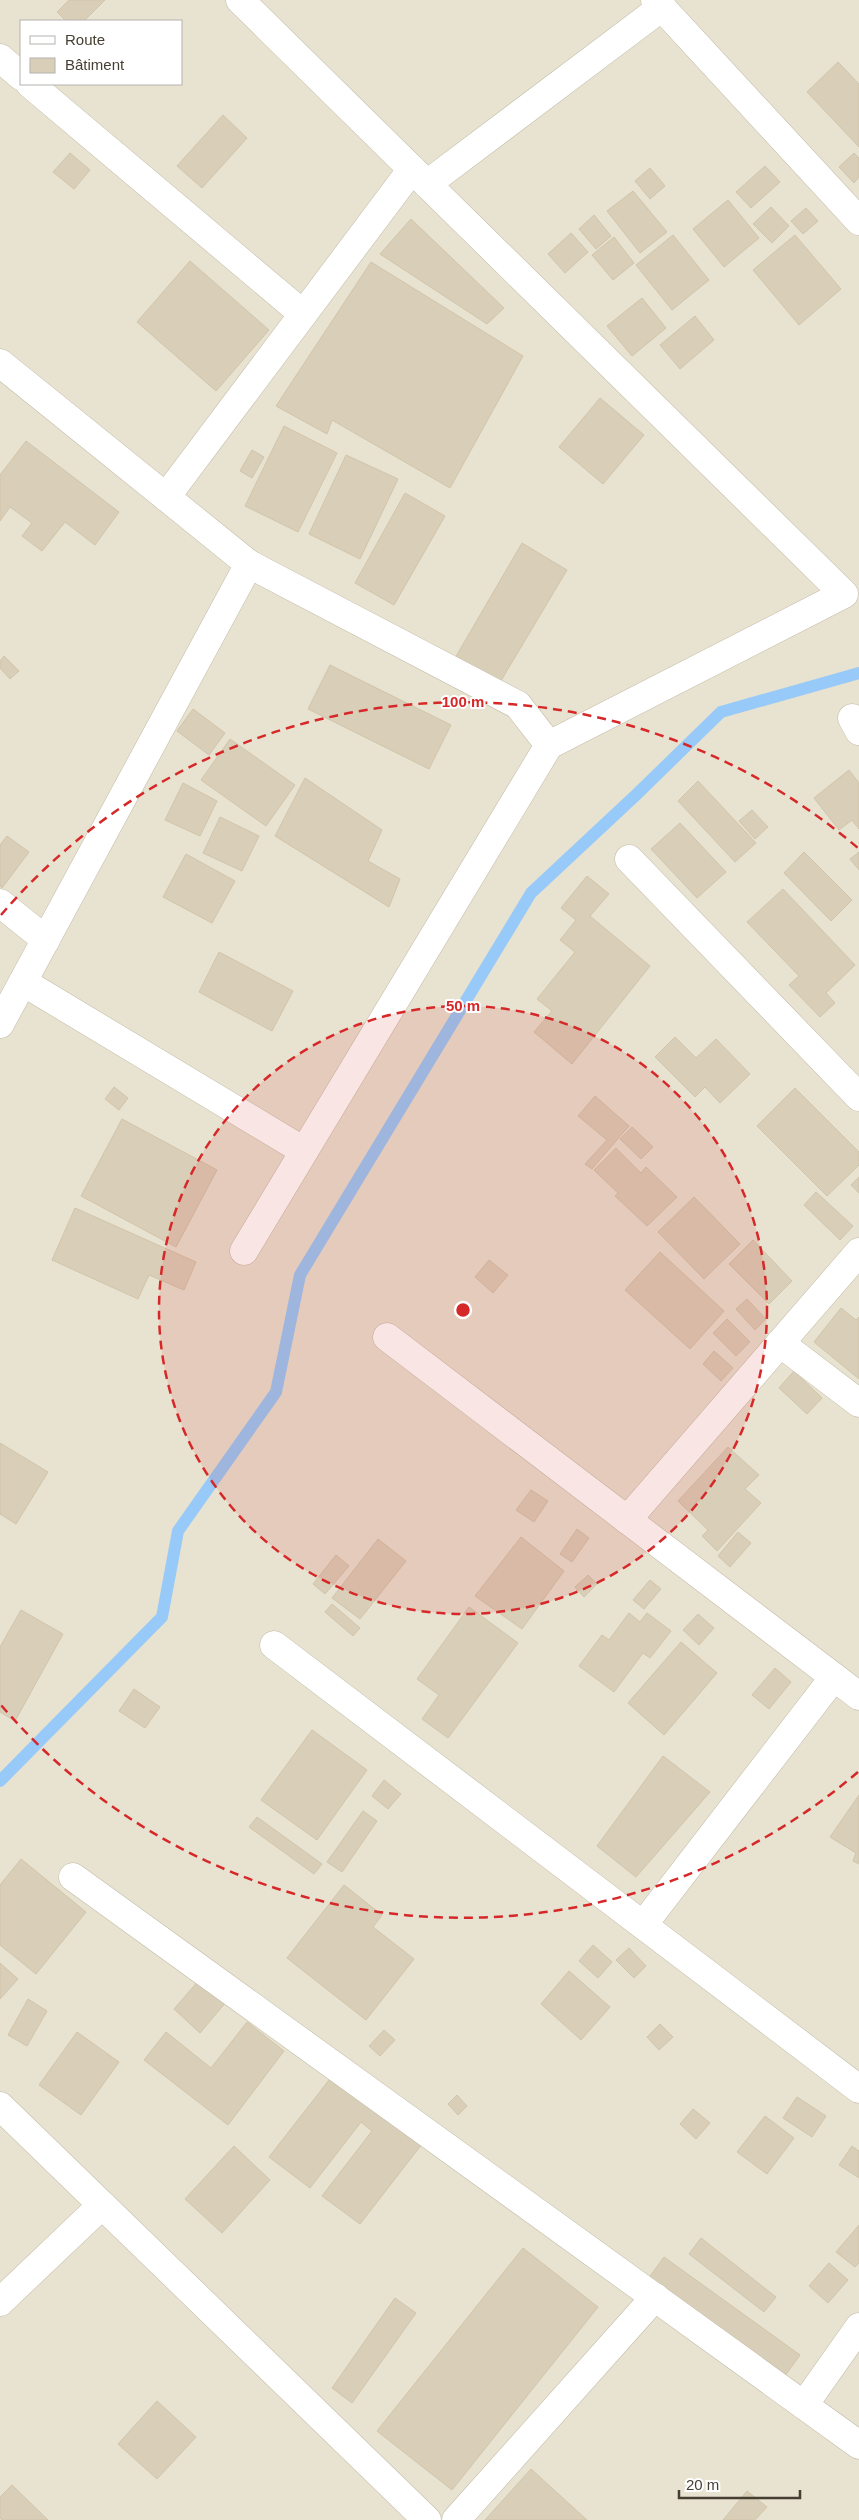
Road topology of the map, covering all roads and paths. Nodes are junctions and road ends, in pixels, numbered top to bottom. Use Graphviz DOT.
graph roads {
  1 [pos="240,0"];
  2 [pos="658,4"];
  3 [pos="0,58"];
  4 [pos="20,75"];
  5 [pos="31,85"];
  6 [pos="419,176"];
  7 [pos="859,221"];
  8 [pos="304,314"];
  9 [pos="0,363"];
  10 [pos="166,497"];
  11 [pos="249,564"];
  12 [pos="548,745"];
  13 [pos="629,859"];
  14 [pos="0,904"];
  15 [pos="46,940"];
  16 [pos="23,982"];
  17 [pos="0,1024"];
  18 [pos="859,1098"];
  19 [pos="304,1151"];
  20 [pos="244,1251"];
  21 [pos="859,1252"];
  22 [pos="387,1337"];
  23 [pos="780,1343"];
  24 [pos="859,1403"];
  25 [pos="627,1520"];
  26 [pos="274,1645"];
  27 [pos="834,1677"];
  28 [pos="859,1696"];
  29 [pos="73,1877"];
  30 [pos="643,1925"];
  31 [pos="859,2088"];
  32 [pos="0,2106"];
  33 [pos="102,2205"];
  34 [pos="655,2297"];
  35 [pos="0,2302"];
  36 [pos="859,2327"];
  37 [pos="804,2405"];
  38 [pos="859,2445"];
  39 [pos="427,2520"];
  40 [pos="456,2520"];
  1 -- 6 [label="street"];
  2 -- 6 [label="street"];
  2 -- 7 [label="street"];
  3 -- 4 [label="street"];
  5 -- 8 [label="street"];
  6 -- 8 [label="street"];
  6 -- 12 [label="street"];
  8 -- 10 [label="street"];
  9 -- 10 [label="street"];
  10 -- 11 [label="street"];
  11 -- 12 [label="street"];
  11 -- 15 [label="street"];
  12 -- 19 [label="street"];
  13 -- 18 [label="street"];
  14 -- 15 [label="street"];
  15 -- 16 [label="street"];
  16 -- 17 [label="street"];
  16 -- 19 [label="street"];
  19 -- 20 [label="street"];
  21 -- 23 [label="street"];
  22 -- 25 [label="street"];
  23 -- 24 [label="street"];
  23 -- 25 [label="street"];
  25 -- 27 [label="street"];
  26 -- 30 [label="street"];
  27 -- 28 [label="street"];
  27 -- 30 [label="street"];
  29 -- 34 [label="street"];
  30 -- 31 [label="street"];
  32 -- 33 [label="street"];
  33 -- 35 [label="street"];
  33 -- 39 [label="street"];
  34 -- 37 [label="street"];
  34 -- 40 [label="street"];
  36 -- 37 [label="street"];
  37 -- 38 [label="street"];
}
